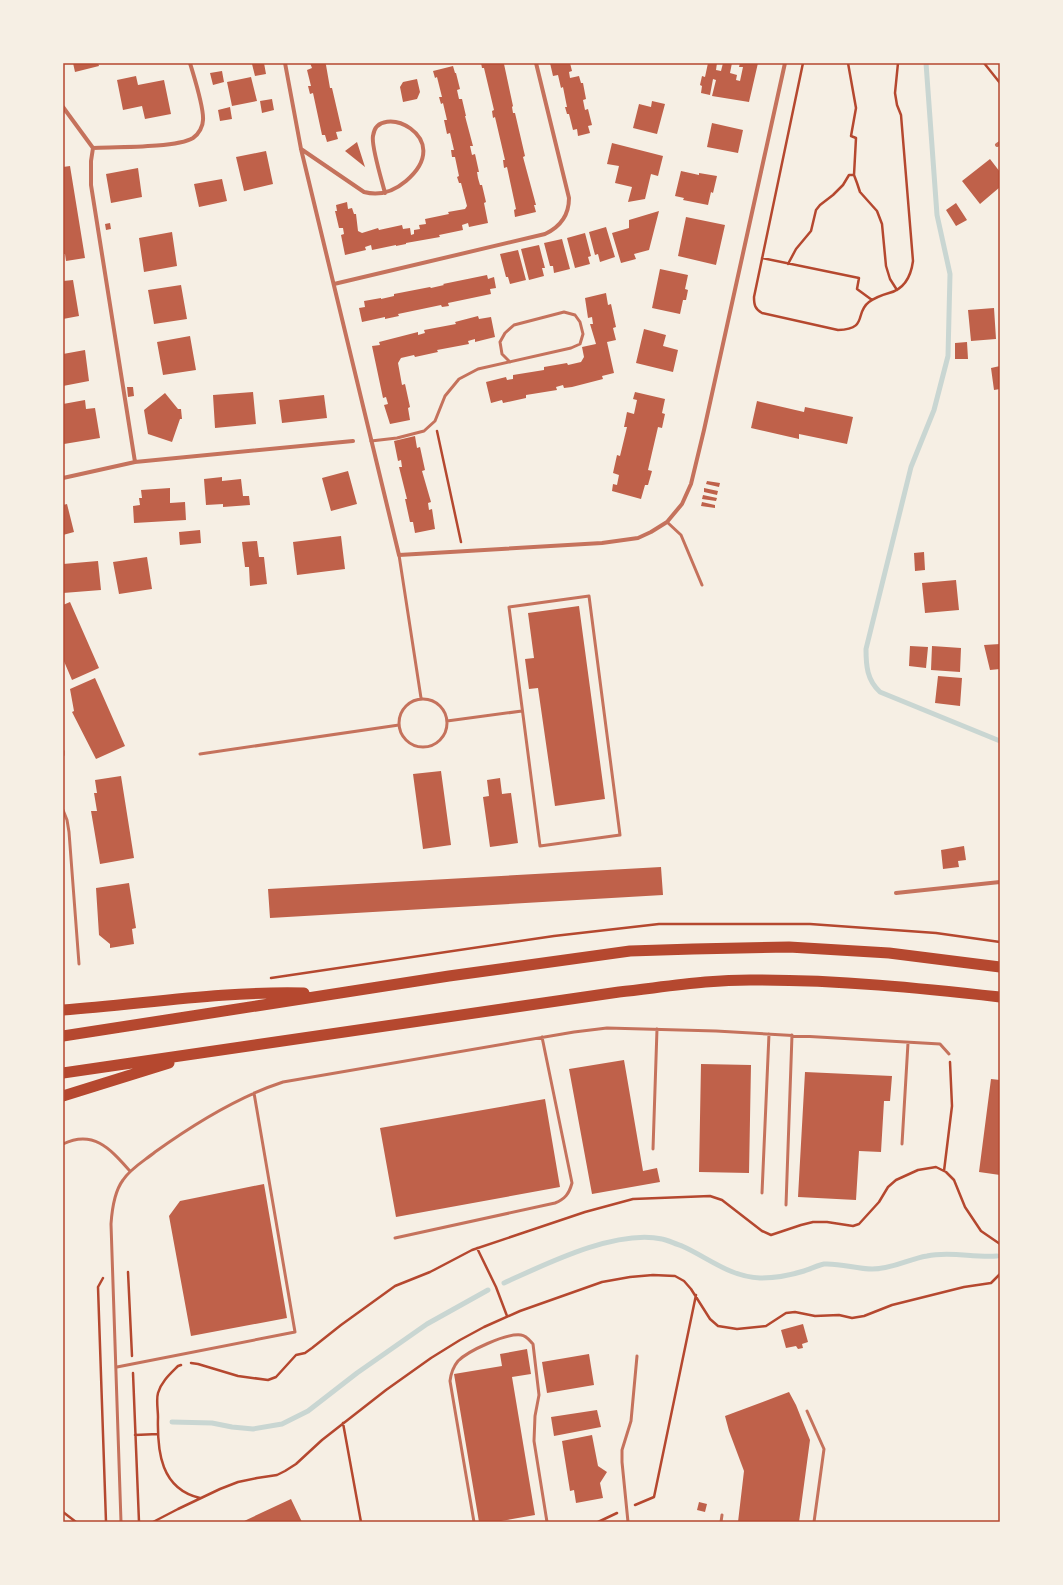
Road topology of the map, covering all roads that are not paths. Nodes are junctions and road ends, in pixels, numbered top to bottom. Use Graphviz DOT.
graph roads {
  1 [pos="190,63"];
  2 [pos="285,63"];
  3 [pos="536,63"];
  4 [pos="785,63"];
  5 [pos="63,107"];
  6 [pos="93,148"];
  7 [pos="301,149"];
  8 [pos="385,193"];
  9 [pos="334,284"];
  10 [pos="510,362"];
  11 [pos="371,440"];
  12 [pos="353,441"];
  13 [pos="135,462"];
  14 [pos="63,478"];
  15 [pos="667,522"];
  16 [pos="398,555"];
  17 [pos="702,585"];
  18 [pos="421,698"];
  19 [pos="522,711"];
  20 [pos="447,721"];
  21 [pos="398,725"];
  22 [pos="63,751"];
  23 [pos="200,754"];
  24 [pos="63,755"];
  25 [pos="63,810"];
  26 [pos="1000,882"];
  27 [pos="896,893"];
  28 [pos="1000,959"];
  29 [pos="968,962"];
  30 [pos="80,964"];
  31 [pos="1000,967"];
  32 [pos="331,994"];
  33 [pos="1000,997"];
  34 [pos="63,1010"];
  35 [pos="658,1029"];
  36 [pos="769,1034"];
  37 [pos="792,1035"];
  38 [pos="63,1036"];
  39 [pos="542,1037"];
  40 [pos="908,1043"];
  41 [pos="195,1054"];
  42 [pos="949,1054"];
  43 [pos="63,1073"];
  44 [pos="254,1093"];
  45 [pos="63,1096"];
  46 [pos="63,1144"];
  47 [pos="902,1144"];
  48 [pos="653,1149"];
  49 [pos="130,1171"];
  50 [pos="762,1193"];
  51 [pos="786,1205"];
  52 [pos="395,1238"];
  53 [pos="637,1356"];
  54 [pos="117,1367"];
  55 [pos="807,1410"];
  56 [pos="722,1515"];
  57 [pos="121,1522"];
  58 [pos="474,1522"];
  59 [pos="547,1522"];
  60 [pos="628,1522"];
  61 [pos="721,1522"];
  62 [pos="814,1522"];
  1 -- 6 [label="street"];
  2 -- 7 [label="street"];
  3 -- 9 [label="street"];
  4 -- 15 [label="street"];
  5 -- 6 [label="street"];
  6 -- 13 [label="street"];
  7 -- 8 [label="street"];
  7 -- 9 [label="street"];
  8 -- 8 [label="street"];
  9 -- 11 [label="street"];
  10 -- 10 [label="lane"];
  10 -- 11 [label="lane"];
  11 -- 16 [label="street"];
  12 -- 13 [label="street"];
  13 -- 14 [label="street"];
  15 -- 16 [label="street"];
  15 -- 17 [label="lane"];
  16 -- 18 [label="lane"];
  18 -- 20 [label="lane"];
  18 -- 21 [label="lane"];
  19 -- 19 [label="lane"];
  19 -- 20 [label="lane"];
  20 -- 21 [label="lane"];
  21 -- 23 [label="lane"];
  22 -- 24 [label="lane"];
  25 -- 30 [label="lane"];
  26 -- 27 [label="street"];
  28 -- 29 [label="highway"];
  29 -- 31 [label="highway"];
  29 -- 32 [label="highway"];
  32 -- 34 [label="highway"];
  32 -- 38 [label="highway"];
  33 -- 41 [label="highway"];
  35 -- 36 [label="lane"];
  35 -- 39 [label="lane"];
  35 -- 48 [label="lane"];
  36 -- 37 [label="lane"];
  36 -- 50 [label="lane"];
  37 -- 40 [label="lane"];
  37 -- 51 [label="lane"];
  39 -- 44 [label="lane"];
  39 -- 52 [label="lane"];
  40 -- 42 [label="lane"];
  40 -- 47 [label="lane"];
  41 -- 43 [label="highway"];
  41 -- 45 [label="highway"];
  44 -- 49 [label="lane"];
  44 -- 54 [label="lane"];
  46 -- 49 [label="lane"];
  49 -- 54 [label="lane"];
  53 -- 60 [label="lane"];
  54 -- 57 [label="lane"];
  55 -- 62 [label="lane"];
  56 -- 61 [label="lane"];
  58 -- 59 [label="lane"];
}
